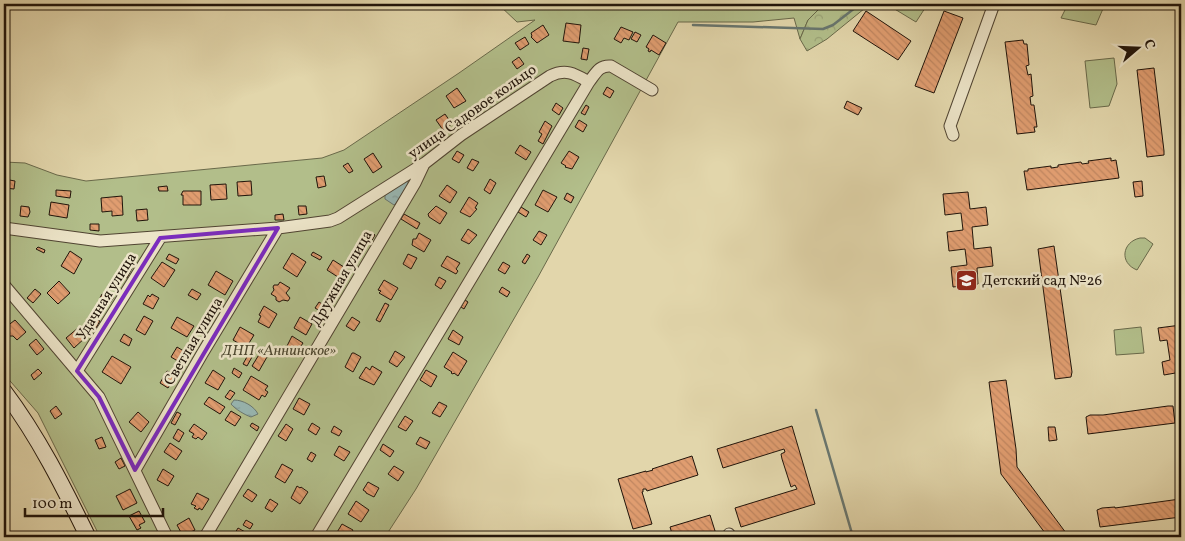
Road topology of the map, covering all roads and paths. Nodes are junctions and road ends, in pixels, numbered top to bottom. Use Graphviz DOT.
graph roads {
  1 [pos="994,4"];
  2 [pos="589,82"];
  3 [pos="652,90"];
  4 [pos="954,135"];
  5 [pos="425,162"];
  6 [pos="4,228"];
  7 [pos="278,228"];
  8 [pos="160,238"];
  9 [pos="4,285"];
  10 [pos="77,371"];
  11 [pos="4,391"];
  12 [pos="135,470"];
  13 [pos="88,537"];
  14 [pos="167,537"];
  15 [pos="205,537"];
  16 [pos="316,537"];
  1 -- 4 [label="street"];
  2 -- 3 [label="street"];
  2 -- 5 [label="street, улица Садовое кольцо"];
  2 -- 16 [label="street"];
  5 -- 7 [label="street, улица Садовое кольцо"];
  5 -- 15 [label="street, Дружная улица"];
  6 -- 8 [label="street, улица Садовое кольцо"];
  7 -- 8 [label="street, улица Садовое кольцо"];
  7 -- 12 [label="street, Светлая улица"];
  8 -- 10 [label="street, Удачная улица"];
  9 -- 10 [label="street"];
  10 -- 12 [label="street"];
  11 -- 13 [label="main road"];
  12 -- 14 [label="street"];
}
